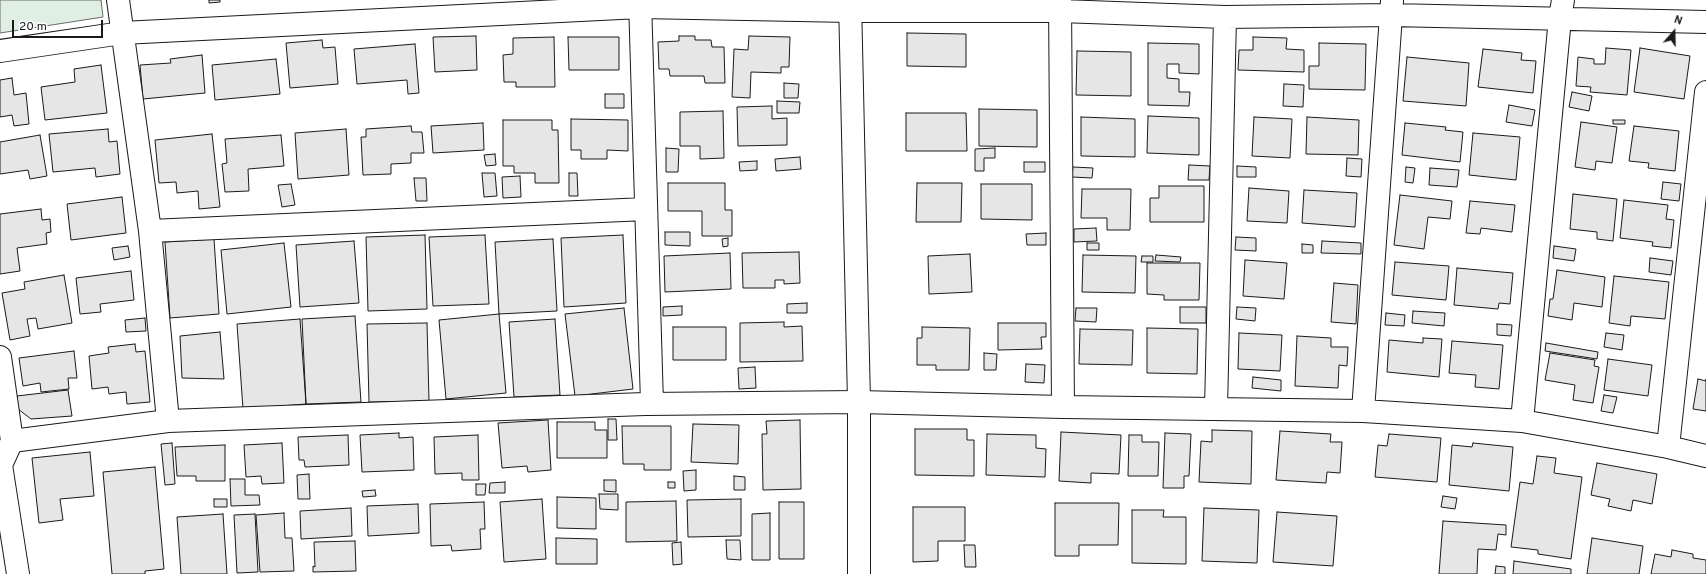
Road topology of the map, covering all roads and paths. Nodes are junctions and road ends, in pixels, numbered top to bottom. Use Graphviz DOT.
graph roads {
  1 [pos="118,0"];
  2 [pos="640,3"];
  3 [pos="851,5"];
  4 [pos="1061,6"];
  5 [pos="1391,8"];
  6 [pos="1561,9"];
  7 [pos="1225,17"];
  8 [pos="1706,22"];
  9 [pos="122,33"];
  10 [pos="0,51"];
  11 [pos="1706,92"];
  12 [pos="646,209"];
  13 [pos="150,231"];
  14 [pos="0,357"];
  15 [pos="859,402"];
  16 [pos="652,404"];
  17 [pos="1063,407"];
  18 [pos="1216,409"];
  19 [pos="1363,411"];
  20 [pos="168,421"];
  21 [pos="1522,421"];
  22 [pos="12,441"];
  23 [pos="1668,447"];
  24 [pos="1706,456"];
  25 [pos="1,465"];
  26 [pos="18,574"];
  27 [pos="859,574"];
  1 -- 9 [label="street"];
  2 -- 3 [label="street"];
  2 -- 9 [label="street"];
  2 -- 12 [label="street"];
  3 -- 4 [label="street"];
  3 -- 15 [label="street"];
  4 -- 7 [label="street"];
  4 -- 17 [label="street"];
  5 -- 6 [label="street"];
  5 -- 7 [label="street"];
  5 -- 19 [label="street"];
  6 -- 8 [label="street"];
  6 -- 21 [label="street"];
  7 -- 18 [label="street"];
  9 -- 10 [label="street"];
  9 -- 13 [label="street"];
  11 -- 23 [label="street"];
  12 -- 13 [label="street"];
  12 -- 16 [label="street"];
  13 -- 20 [label="street"];
  14 -- 22 [label="street"];
  15 -- 16 [label="street"];
  15 -- 17 [label="street"];
  15 -- 27 [label="street"];
  16 -- 20 [label="street"];
  17 -- 18 [label="street"];
  18 -- 19 [label="street"];
  19 -- 21 [label="street"];
  20 -- 22 [label="street"];
  21 -- 23 [label="street"];
  22 -- 25 [label="street"];
  23 -- 24 [label="street"];
  25 -- 26 [label="street"];
}
